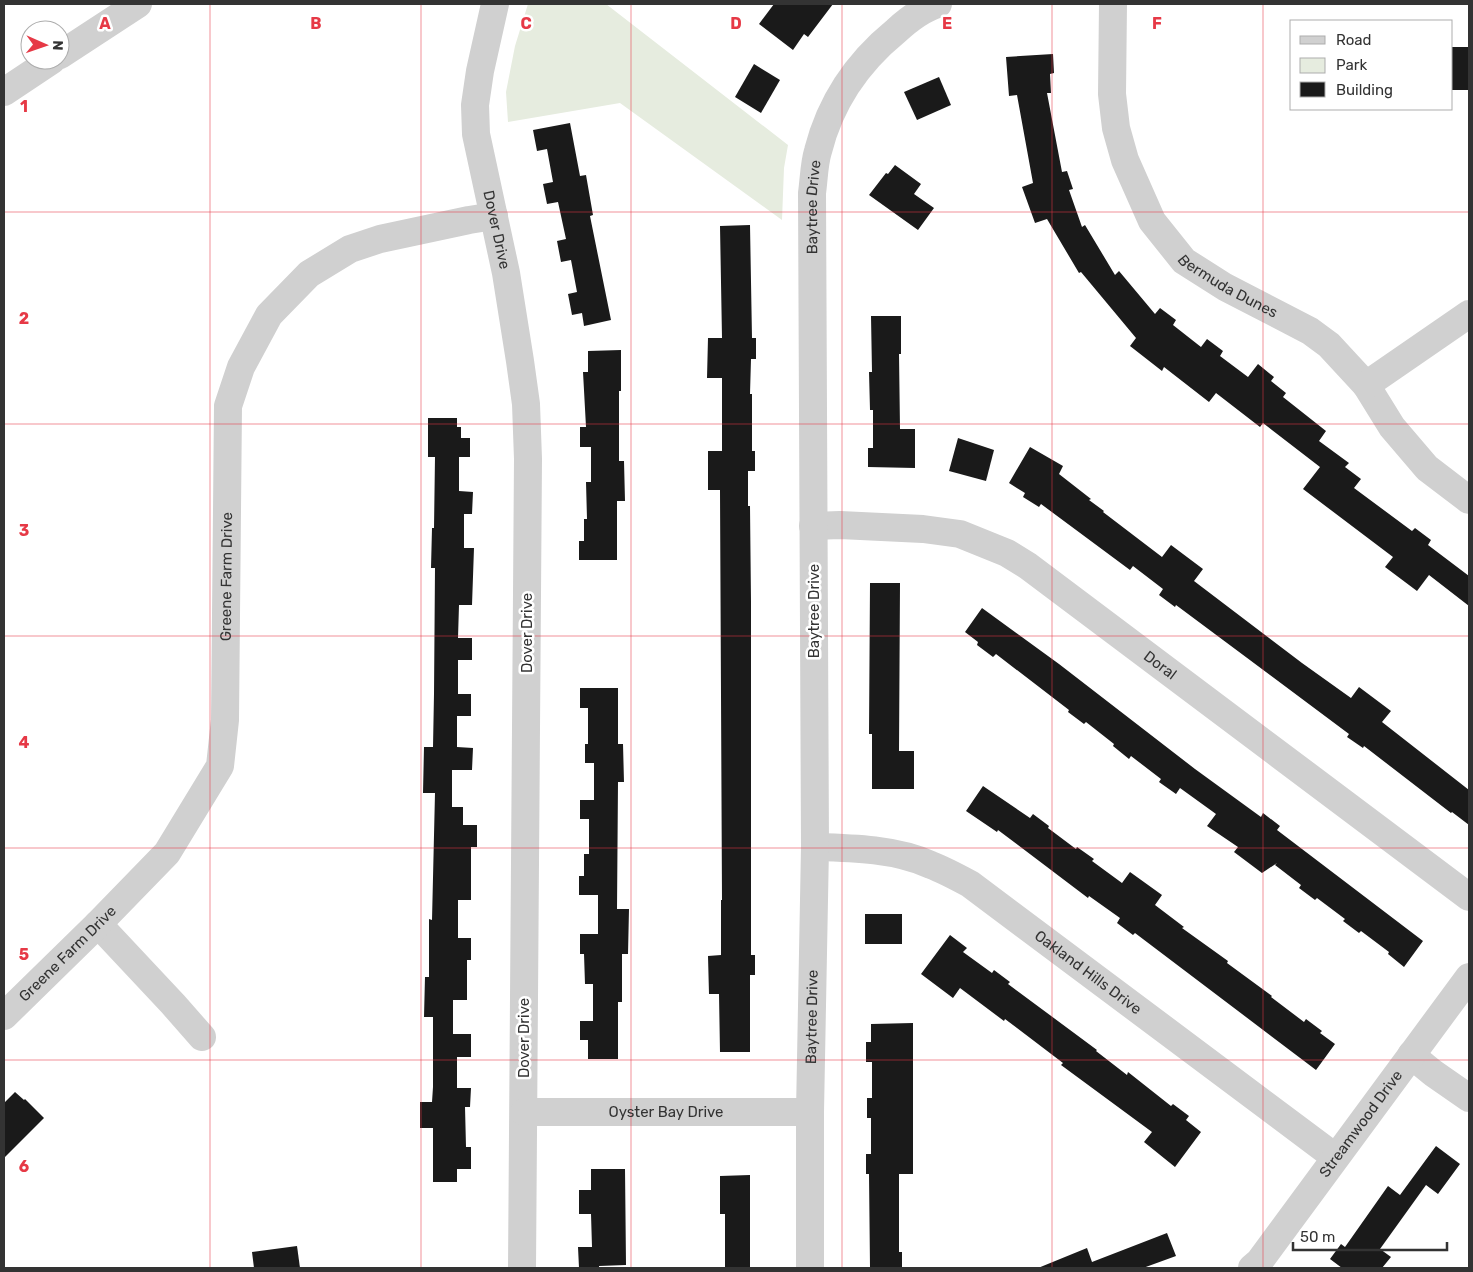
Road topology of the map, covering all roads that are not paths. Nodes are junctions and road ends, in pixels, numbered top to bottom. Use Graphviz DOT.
graph roads {
  1 [pos="138,4"];
  2 [pos="495,4"];
  3 [pos="938,4"];
  4 [pos="1113,4"];
  5 [pos="70,48"];
  6 [pos="37,70"];
  7 [pos="4,92"];
  8 [pos="494,216"];
  9 [pos="1469,314"];
  10 [pos="1366,385"];
  11 [pos="1469,500"];
  12 [pos="813,526"];
  13 [pos="815,847"];
  14 [pos="1469,897"];
  15 [pos="98,924"];
  16 [pos="1469,977"];
  17 [pos="4,1016"];
  18 [pos="202,1037"];
  19 [pos="1411,1054"];
  20 [pos="1469,1098"];
  21 [pos="524,1112"];
  22 [pos="810,1112"];
  23 [pos="1335,1157"];
  24 [pos="522,1268"];
  25 [pos="810,1268"];
  26 [pos="1252,1268"];
  1 -- 5 [label="street"];
  2 -- 8 [label="street, Dover Drive"];
  3 -- 12 [label="street, Baytree Drive"];
  4 -- 10 [label="street, Bermuda Dunes"];
  6 -- 7 [label="street"];
  8 -- 15 [label="street, Greene Farm Drive"];
  8 -- 21 [label="street, Dover Drive"];
  9 -- 10 [label="street"];
  10 -- 11 [label="street, Bermuda Dunes"];
  12 -- 13 [label="street, Baytree Drive"];
  12 -- 14 [label="street, Doral"];
  13 -- 22 [label="street, Baytree Drive"];
  13 -- 23 [label="street, Oakland Hills Drive"];
  15 -- 17 [label="street, Greene Farm Drive"];
  15 -- 18 [label="street"];
  16 -- 19 [label="street, Streamwood Drive"];
  19 -- 20 [label="street"];
  19 -- 23 [label="street, Streamwood Drive"];
  21 -- 22 [label="street, Oyster Bay Drive"];
  21 -- 24 [label="street, Dover Drive"];
  22 -- 25 [label="street, Baytree Drive"];
  23 -- 26 [label="street, Streamwood Drive"];
}
